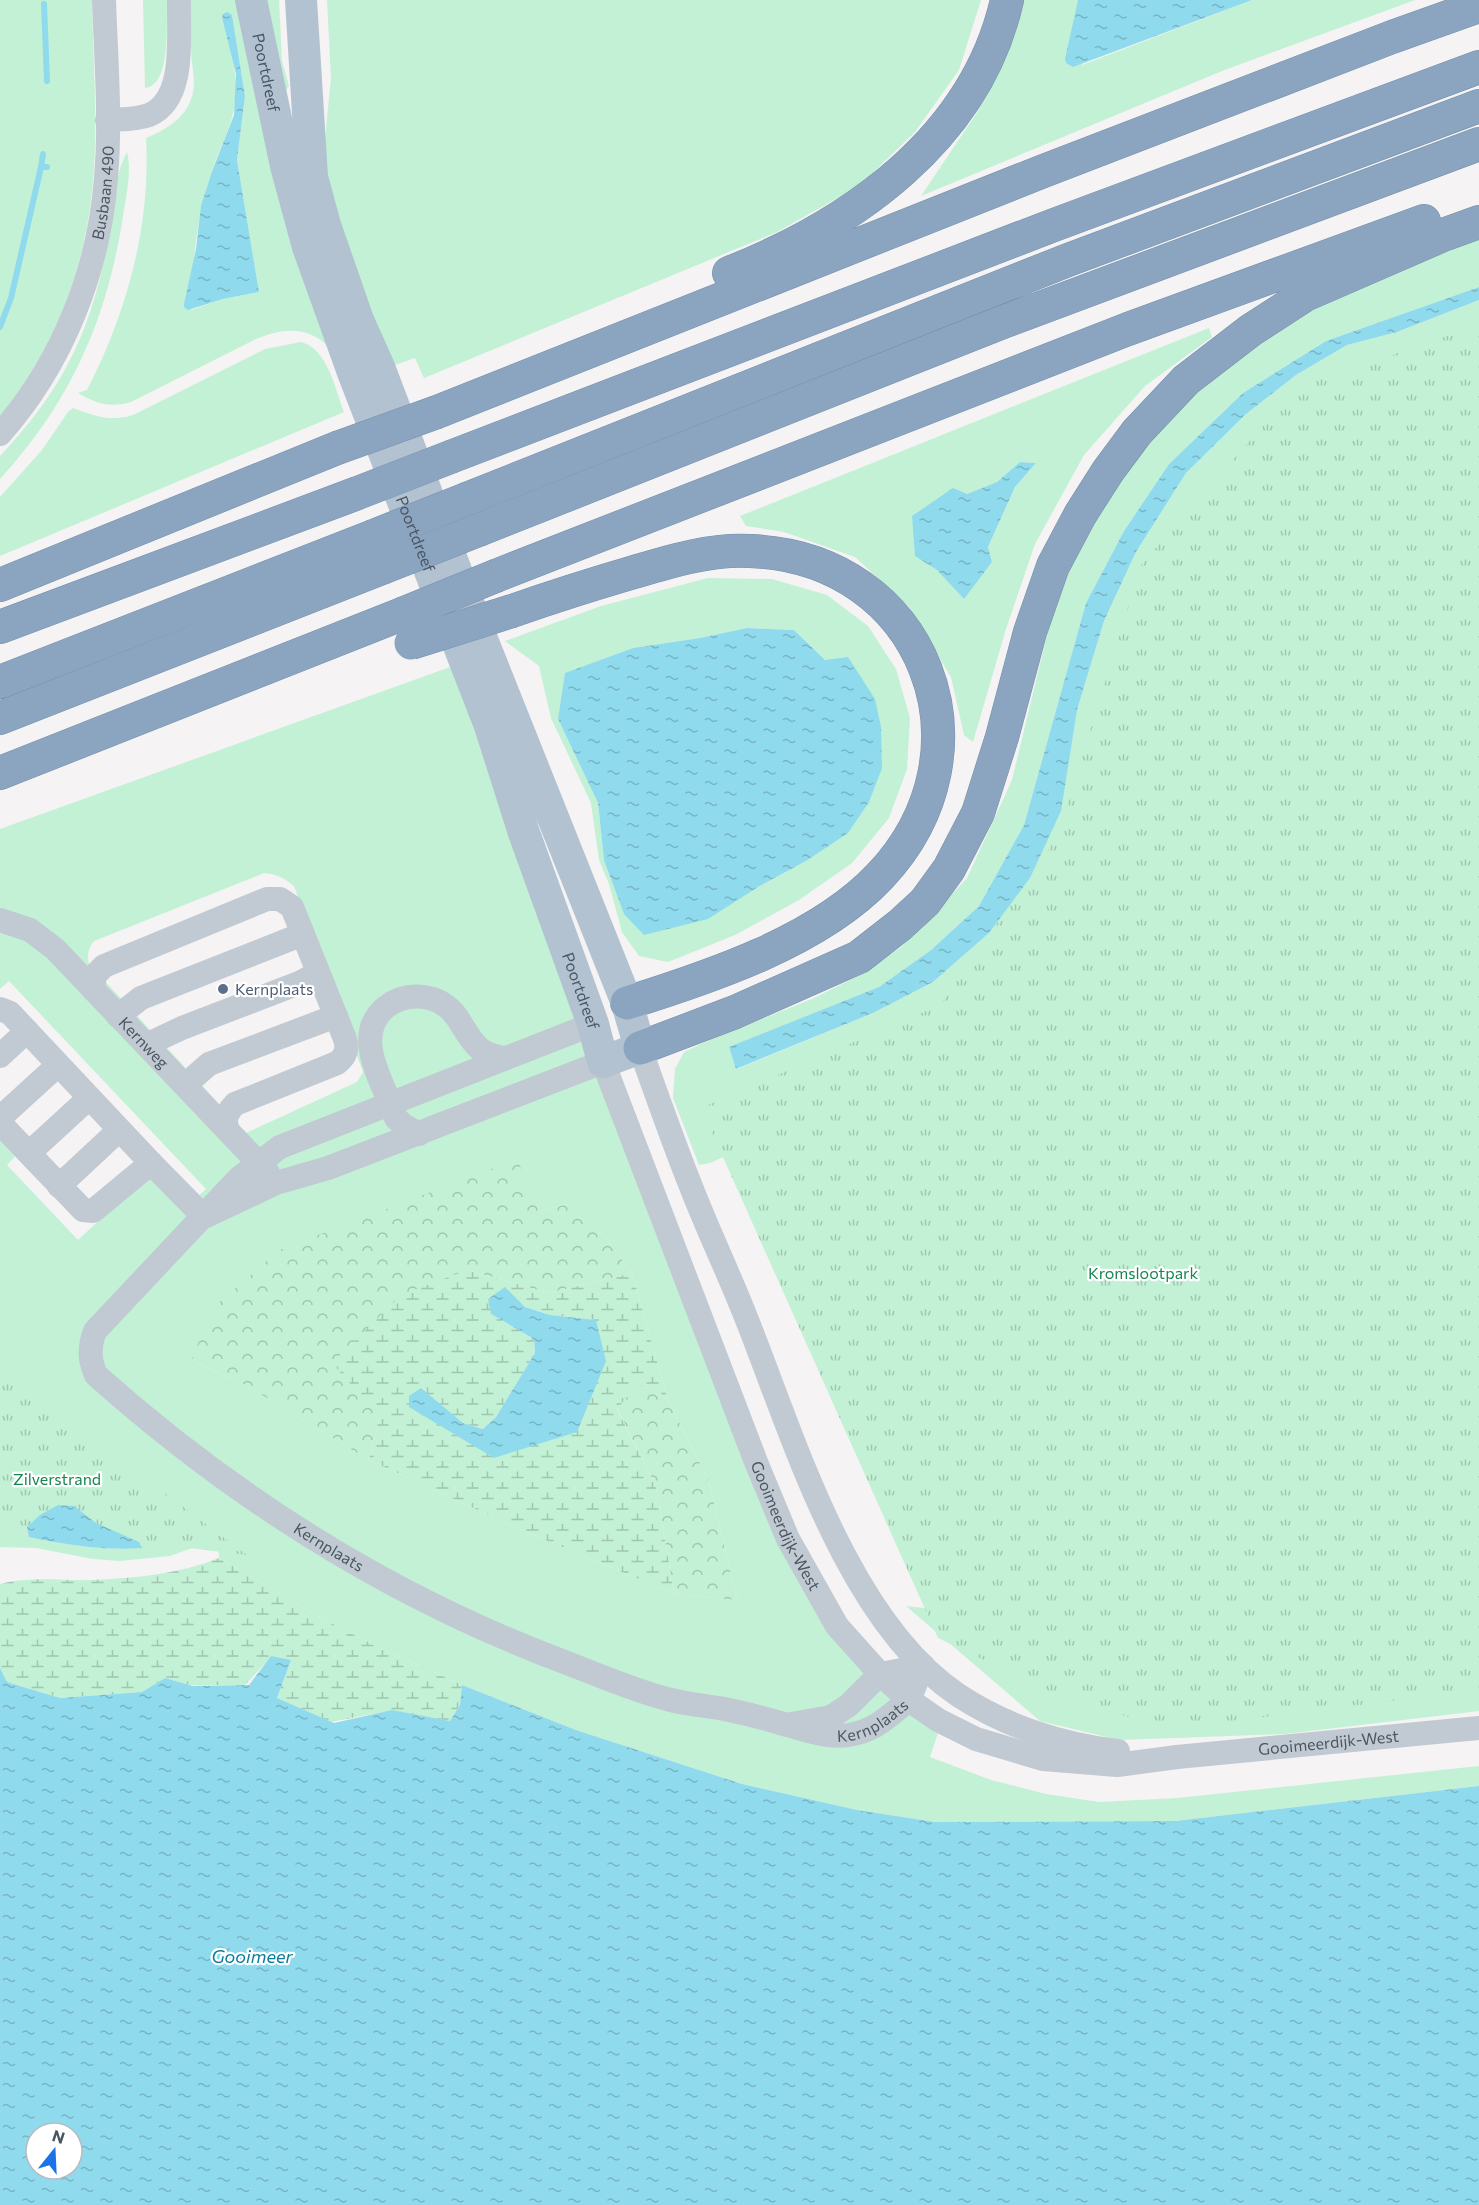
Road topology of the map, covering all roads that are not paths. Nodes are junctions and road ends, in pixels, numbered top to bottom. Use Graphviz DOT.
graph roads {
  1 [pos="104,0"];
  2 [pos="179,0"];
  3 [pos="251,0"];
  4 [pos="301,0"];
  5 [pos="1007,0"];
  6 [pos="1479,6"];
  7 [pos="1479,67"];
  8 [pos="1479,106"];
  9 [pos="107,120"];
  10 [pos="1479,144"];
  11 [pos="1479,202"];
  12 [pos="1479,222"];
  13 [pos="432,403"];
  14 [pos="0,434"];
  15 [pos="0,585"];
  16 [pos="0,627"];
  17 [pos="406,628"];
  18 [pos="0,682"];
  19 [pos="0,718"];
  20 [pos="0,773"];
  21 [pos="0,920"];
  22 [pos="303,934"];
  23 [pos="318,973"];
  24 [pos="93,989"];
  25 [pos="627,1003"];
  26 [pos="0,1009"];
  27 [pos="118,1016"];
  28 [pos="336,1016"];
  29 [pos="593,1023"];
  30 [pos="27,1031"];
  31 [pos="146,1045"];
  32 [pos="640,1048"];
  33 [pos="0,1056"];
  34 [pos="506,1058"];
  35 [pos="603,1062"];
  36 [pos="58,1065"];
  37 [pos="185,1085"];
  38 [pos="89,1098"];
  39 [pos="391,1102"];
  40 [pos="0,1120"];
  41 [pos="227,1128"];
  42 [pos="119,1130"];
  43 [pos="419,1134"];
  44 [pos="29,1153"];
  45 [pos="260,1161"];
  46 [pos="151,1163"];
  47 [pos="276,1183"];
  48 [pos="59,1186"];
  49 [pos="204,1217"];
  50 [pos="923,1666"];
  51 [pos="879,1674"];
  52 [pos="909,1700"];
  53 [pos="786,1724"];
  54 [pos="1479,1728"];
  55 [pos="1177,1757"];
  1 -- 9 [label="street, Busbaan 490"];
  2 -- 9 [label="street"];
  3 -- 29 [label="main road, Poortdreef"];
  4 -- 25 [label="main road, Poortdreef"];
  5 -- 13 [label="highway"];
  6 -- 13 [label="highway"];
  7 -- 16 [label="highway, bridge"];
  8 -- 18 [label="highway, bridge"];
  9 -- 14 [label="street, Busbaan 490"];
  10 -- 19 [label="highway, bridge"];
  11 -- 17 [label="highway, bridge"];
  12 -- 32 [label="highway"];
  13 -- 15 [label="highway, bridge"];
  17 -- 20 [label="highway"];
  17 -- 25 [label="highway, bridge"];
  21 -- 24 [label="street, Kernweg"];
  22 -- 23 [label="street"];
  22 -- 24 [label="street"];
  22 -- 27 [label="street"];
  23 -- 28 [label="street"];
  23 -- 31 [label="street"];
  24 -- 27 [label="street, Kernweg"];
  25 -- 29 [label="main road, Kernplaats"];
  25 -- 32 [label="main road, Poortdreef"];
  26 -- 30 [label="street"];
  27 -- 31 [label="street, Kernweg"];
  28 -- 37 [label="street"];
  28 -- 41 [label="street"];
  29 -- 34 [label="street, Kernplaats"];
  29 -- 35 [label="main road, Poortdreef"];
  30 -- 33 [label="street"];
  30 -- 36 [label="street"];
  31 -- 37 [label="street, Kernweg"];
  32 -- 35 [label="main road, Kernplaats"];
  32 -- 50 [label="street, Gooimeerdijk-West"];
  34 -- 39 [label="street, Kernplaats"];
  34 -- 39 [label="street"];
  35 -- 43 [label="street, Kernplaats"];
  35 -- 51 [label="street, Gooimeerdijk-West"];
  36 -- 38 [label="street"];
  36 -- 40 [label="street"];
  37 -- 41 [label="street, Kernweg"];
  38 -- 42 [label="street"];
  38 -- 44 [label="street"];
  39 -- 43 [label="street"];
  39 -- 45 [label="street, Kernplaats"];
  40 -- 44 [label="street"];
  41 -- 45 [label="street, Kernweg"];
  42 -- 46 [label="street"];
  42 -- 48 [label="street"];
  43 -- 47 [label="street, Kernplaats"];
  44 -- 48 [label="street"];
  45 -- 47 [label="street, Kernweg"];
  45 -- 49 [label="street, Kernplaats"];
  46 -- 48 [label="street"];
  46 -- 49 [label="street"];
  47 -- 49 [label="street, Kernplaats"];
  49 -- 53 [label="street, Kernplaats"];
  50 -- 51 [label="street, Kernplaats"];
  50 -- 52 [label="street, Kernplaats"];
  50 -- 55 [label="street, Gooimeerdijk-West"];
  51 -- 52 [label="street, Gooimeerdijk-West"];
  51 -- 53 [label="street, Kernplaats"];
  52 -- 53 [label="street, Kernplaats"];
  52 -- 55 [label="street, Gooimeerdijk-West"];
  54 -- 55 [label="street, Gooimeerdijk-West"];
}
